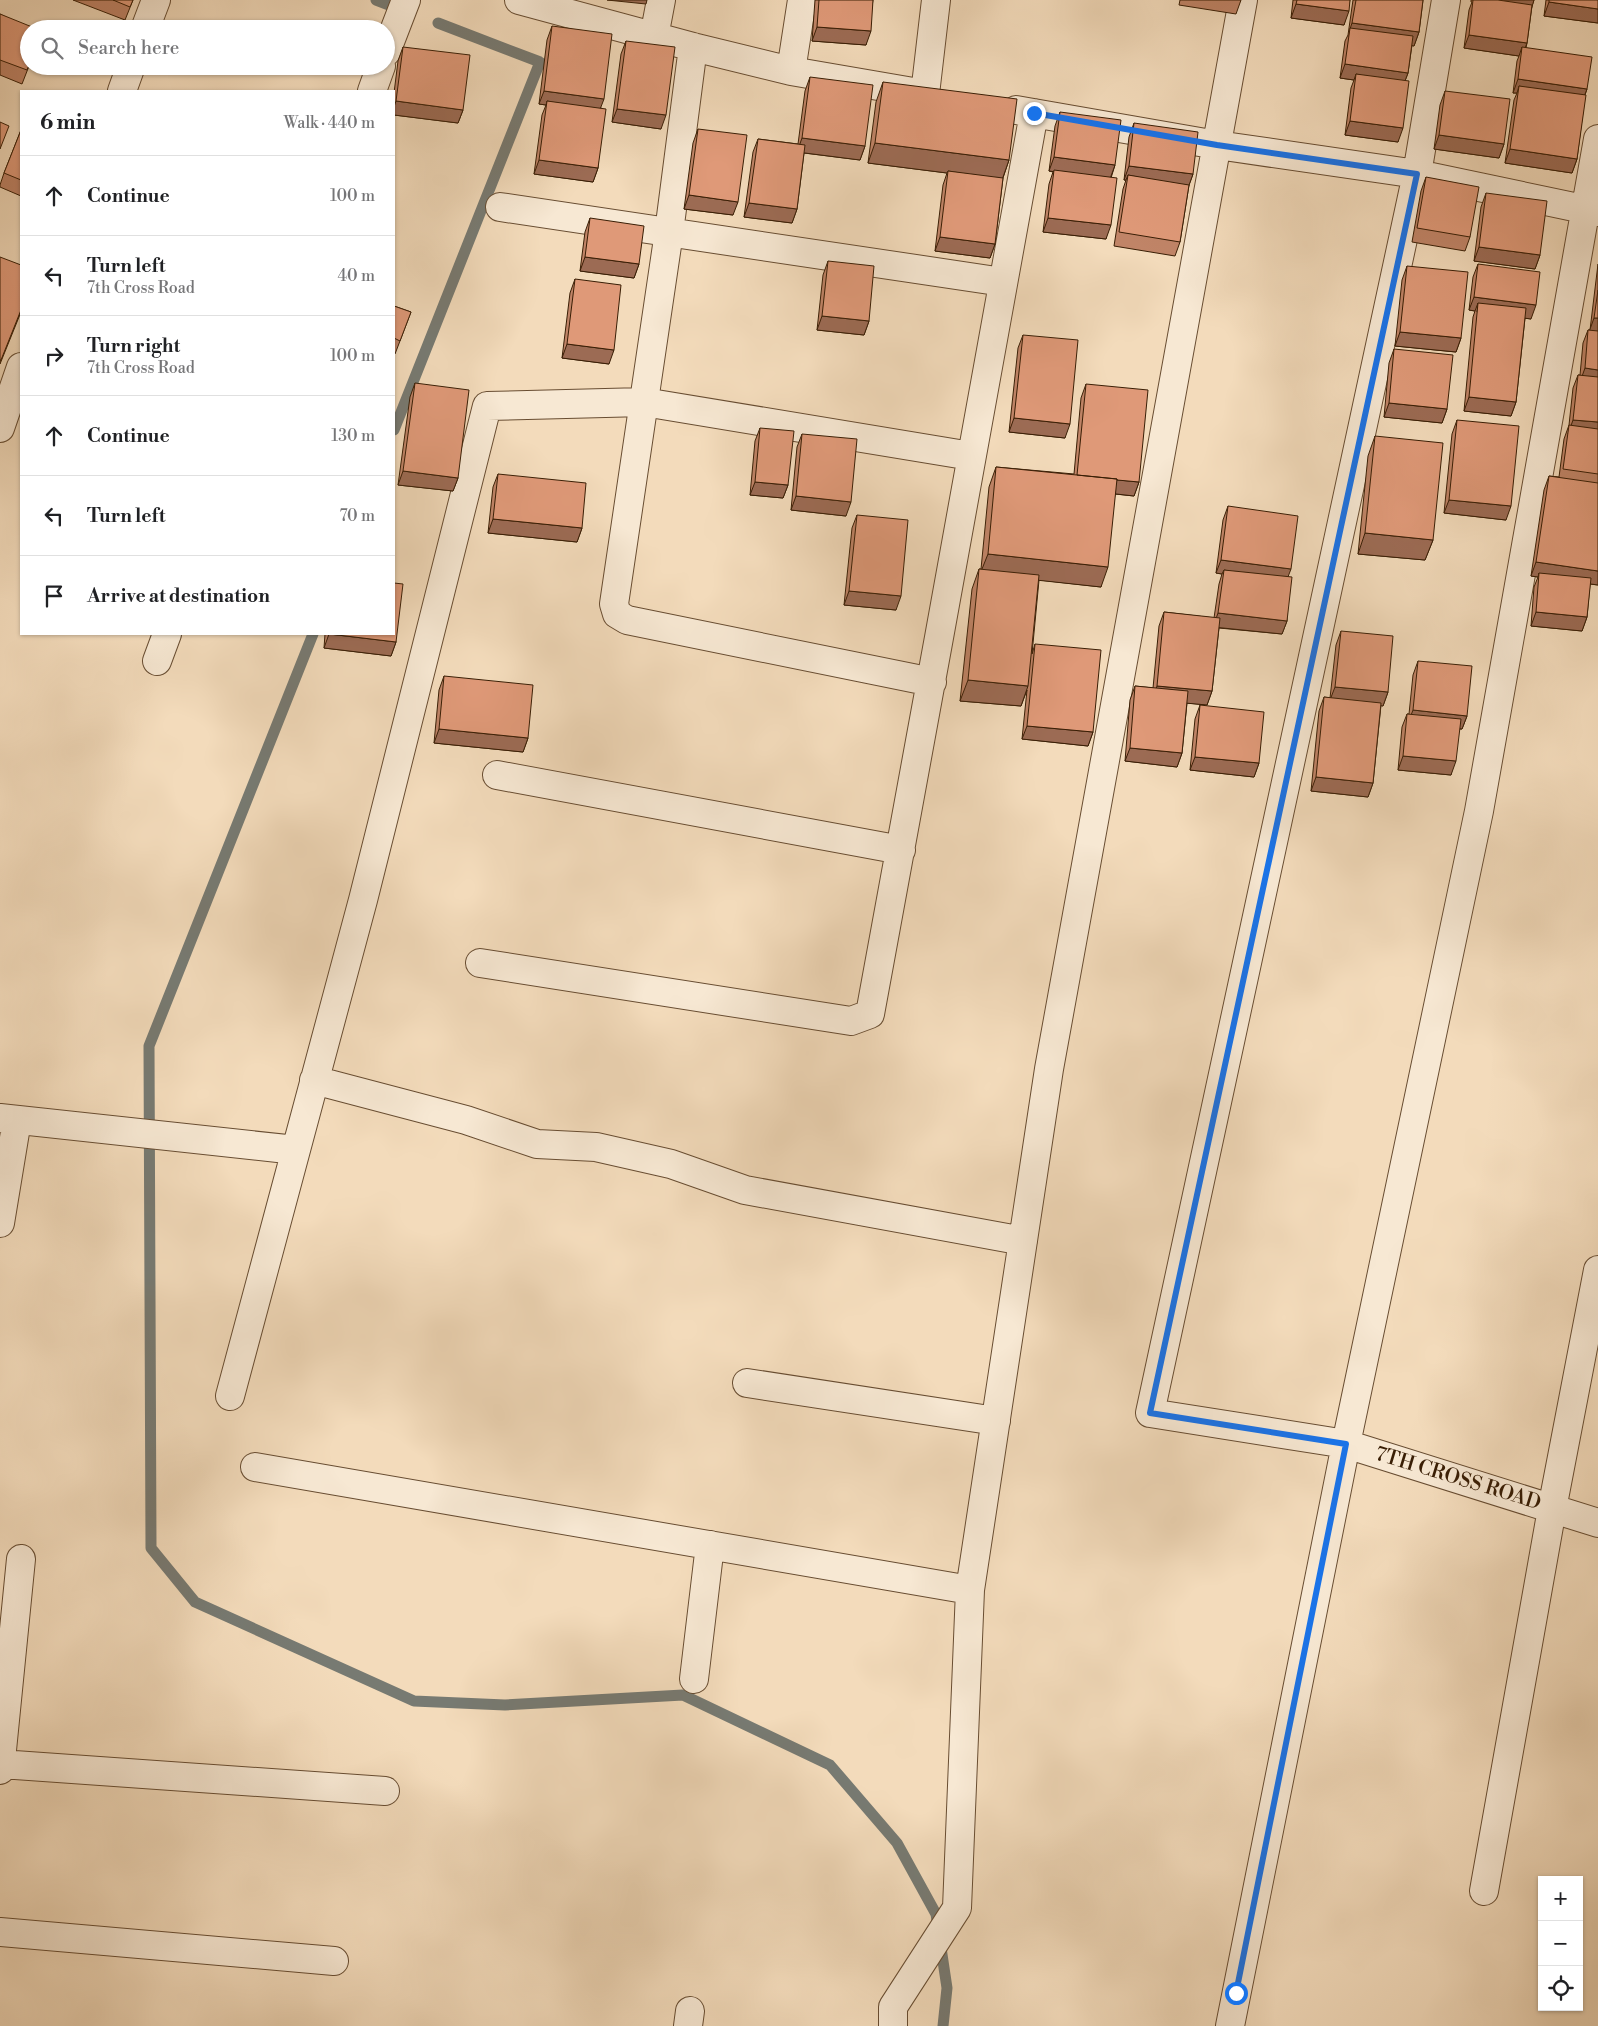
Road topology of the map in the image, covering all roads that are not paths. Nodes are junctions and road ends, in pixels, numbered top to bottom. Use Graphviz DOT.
graph roads {
  1 [pos="156,0"];
  2 [pos="406,0"];
  3 [pos="519,0"];
  4 [pos="661,0"];
  5 [pos="802,0"];
  6 [pos="936,0"];
  7 [pos="1243,0"];
  8 [pos="1446,0"];
  9 [pos="148,20"];
  10 [pos="395,29"];
  11 [pos="654,37"];
  12 [pos="693,47"];
  13 [pos="791,71"];
  14 [pos="128,75"];
  15 [pos="378,75"];
  16 [pos="122,90"];
  17 [pos="372,90"];
  18 [pos="924,94"];
  19 [pos="952,99"];
  20 [pos="989,105"];
  21 [pos="1034,113"];
  22 [pos="1598,139"];
  23 [pos="1217,145"];
  24 [pos="1417,174"];
  25 [pos="500,207"];
  26 [pos="1592,211"];
  27 [pos="669,232"];
  28 [pos="1003,282"];
  29 [pos="20,370"];
  30 [pos="644,402"];
  31 [pos="0,428"];
  32 [pos="971,456"];
  33 [pos="167,635"];
  34 [pos="156,661"];
  35 [pos="932,682"];
  36 [pos="497,775"];
  37 [pos="901,850"];
  38 [pos="480,963"];
  39 [pos="314,1080"];
  40 [pos="8,1119"];
  41 [pos="296,1150"];
  42 [pos="0,1223"];
  43 [pos="1023,1241"];
  44 [pos="1598,1270"];
  45 [pos="747,1383"];
  46 [pos="230,1396"];
  47 [pos="996,1420"];
  48 [pos="1346,1444"];
  49 [pos="256,1467"];
  50 [pos="1552,1509"];
  51 [pos="1598,1523"];
  52 [pos="710,1545"];
  53 [pos="21,1559"];
  54 [pos="970,1590"];
  55 [pos="694,1679"];
  56 [pos="0,1764"];
  57 [pos="0,1770"];
  58 [pos="385,1791"];
  59 [pos="1484,1891"];
  60 [pos="0,1932"];
  61 [pos="334,1961"];
  62 [pos="893,2017"];
  63 [pos="1230,2026"];
  1 -- 9 [label="street"];
  2 -- 10 [label="street"];
  3 -- 11 [label="street"];
  4 -- 11 [label="street"];
  5 -- 13 [label="street"];
  6 -- 18 [label="street"];
  7 -- 23 [label="street"];
  8 -- 24 [label="street"];
  11 -- 12 [label="street"];
  12 -- 13 [label="street"];
  12 -- 27 [label="street"];
  13 -- 18 [label="street"];
  14 -- 16 [label="street"];
  15 -- 17 [label="street"];
  18 -- 19 [label="street"];
  20 -- 21 [label="street"];
  21 -- 23 [label="street"];
  21 -- 28 [label="street"];
  22 -- 26 [label="street"];
  23 -- 24 [label="street"];
  23 -- 43 [label="street"];
  24 -- 26 [label="street"];
  24 -- 48 [label="street, 7TH CROSS ROAD"];
  25 -- 27 [label="street"];
  26 -- 48 [label="street"];
  27 -- 28 [label="street"];
  27 -- 30 [label="street"];
  28 -- 32 [label="street"];
  29 -- 31 [label="street"];
  30 -- 32 [label="street"];
  30 -- 35 [label="street"];
  30 -- 39 [label="street"];
  32 -- 35 [label="street"];
  33 -- 34 [label="street"];
  35 -- 37 [label="street"];
  36 -- 37 [label="street"];
  37 -- 38 [label="street"];
  39 -- 41 [label="street"];
  39 -- 43 [label="street"];
  40 -- 41 [label="street"];
  40 -- 42 [label="street"];
  41 -- 46 [label="street"];
  43 -- 47 [label="street"];
  44 -- 50 [label="street"];
  45 -- 47 [label="street"];
  47 -- 54 [label="street"];
  48 -- 50 [label="street, 7TH CROSS ROAD"];
  48 -- 63 [label="street"];
  49 -- 52 [label="street"];
  50 -- 51 [label="street, 7TH CROSS ROAD"];
  50 -- 59 [label="street"];
  52 -- 54 [label="street"];
  52 -- 55 [label="street"];
  53 -- 56 [label="street"];
  54 -- 62 [label="street"];
  56 -- 57 [label="street"];
  56 -- 58 [label="street"];
  60 -- 61 [label="street"];
}
